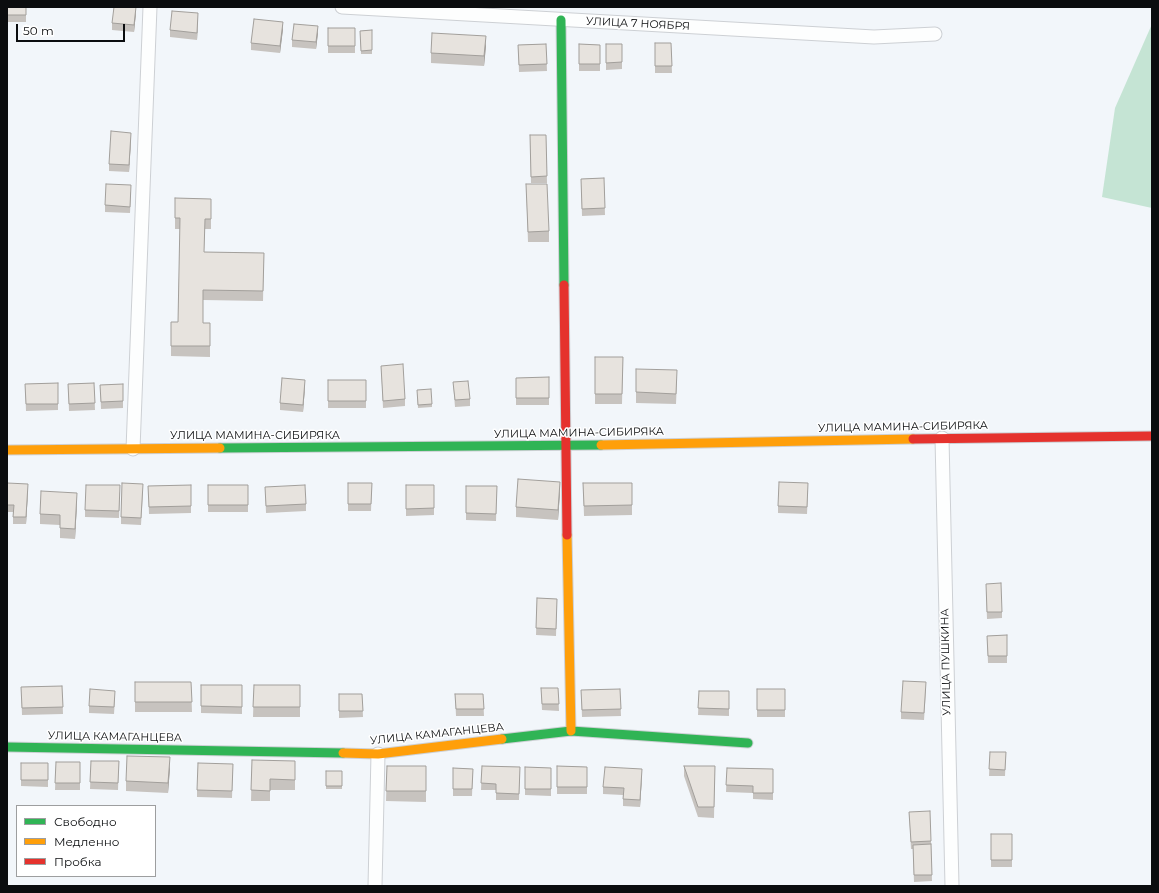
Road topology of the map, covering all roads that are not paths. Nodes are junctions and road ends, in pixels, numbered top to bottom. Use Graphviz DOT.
graph roads {
  1 [pos="150,7"];
  2 [pos="342,7"];
  3 [pos="560,20"];
  4 [pos="935,34"];
  5 [pos="1152,436"];
  6 [pos="942,438"];
  7 [pos="566,446"];
  8 [pos="133,449"];
  9 [pos="7,450"];
  10 [pos="571,731"];
  11 [pos="748,743"];
  12 [pos="7,747"];
  13 [pos="378,754"];
  14 [pos="375,886"];
  15 [pos="952,886"];
  1 -- 8 [label="street"];
  2 -- 3 [label="street, УЛИЦА 7 НОЯБРЯ"];
  3 -- 4 [label="street, УЛИЦА 7 НОЯБРЯ"];
  3 -- 7 [label="street"];
  5 -- 6 [label="street, УЛИЦА МАМИНА-СИБИРЯКА"];
  6 -- 7 [label="street, УЛИЦА МАМИНА-СИБИРЯКА"];
  6 -- 15 [label="street, УЛИЦА ПУШКИНА"];
  7 -- 8 [label="street, УЛИЦА МАМИНА-СИБИРЯКА"];
  7 -- 10 [label="street"];
  8 -- 9 [label="street, УЛИЦА МАМИНА-СИБИРЯКА"];
  10 -- 11 [label="street, УЛИЦА КАМАГАНЦЕВА"];
  10 -- 13 [label="street, УЛИЦА КАМАГАНЦЕВА"];
  12 -- 13 [label="street, УЛИЦА КАМАГАНЦЕВА"];
  13 -- 14 [label="street"];
}
